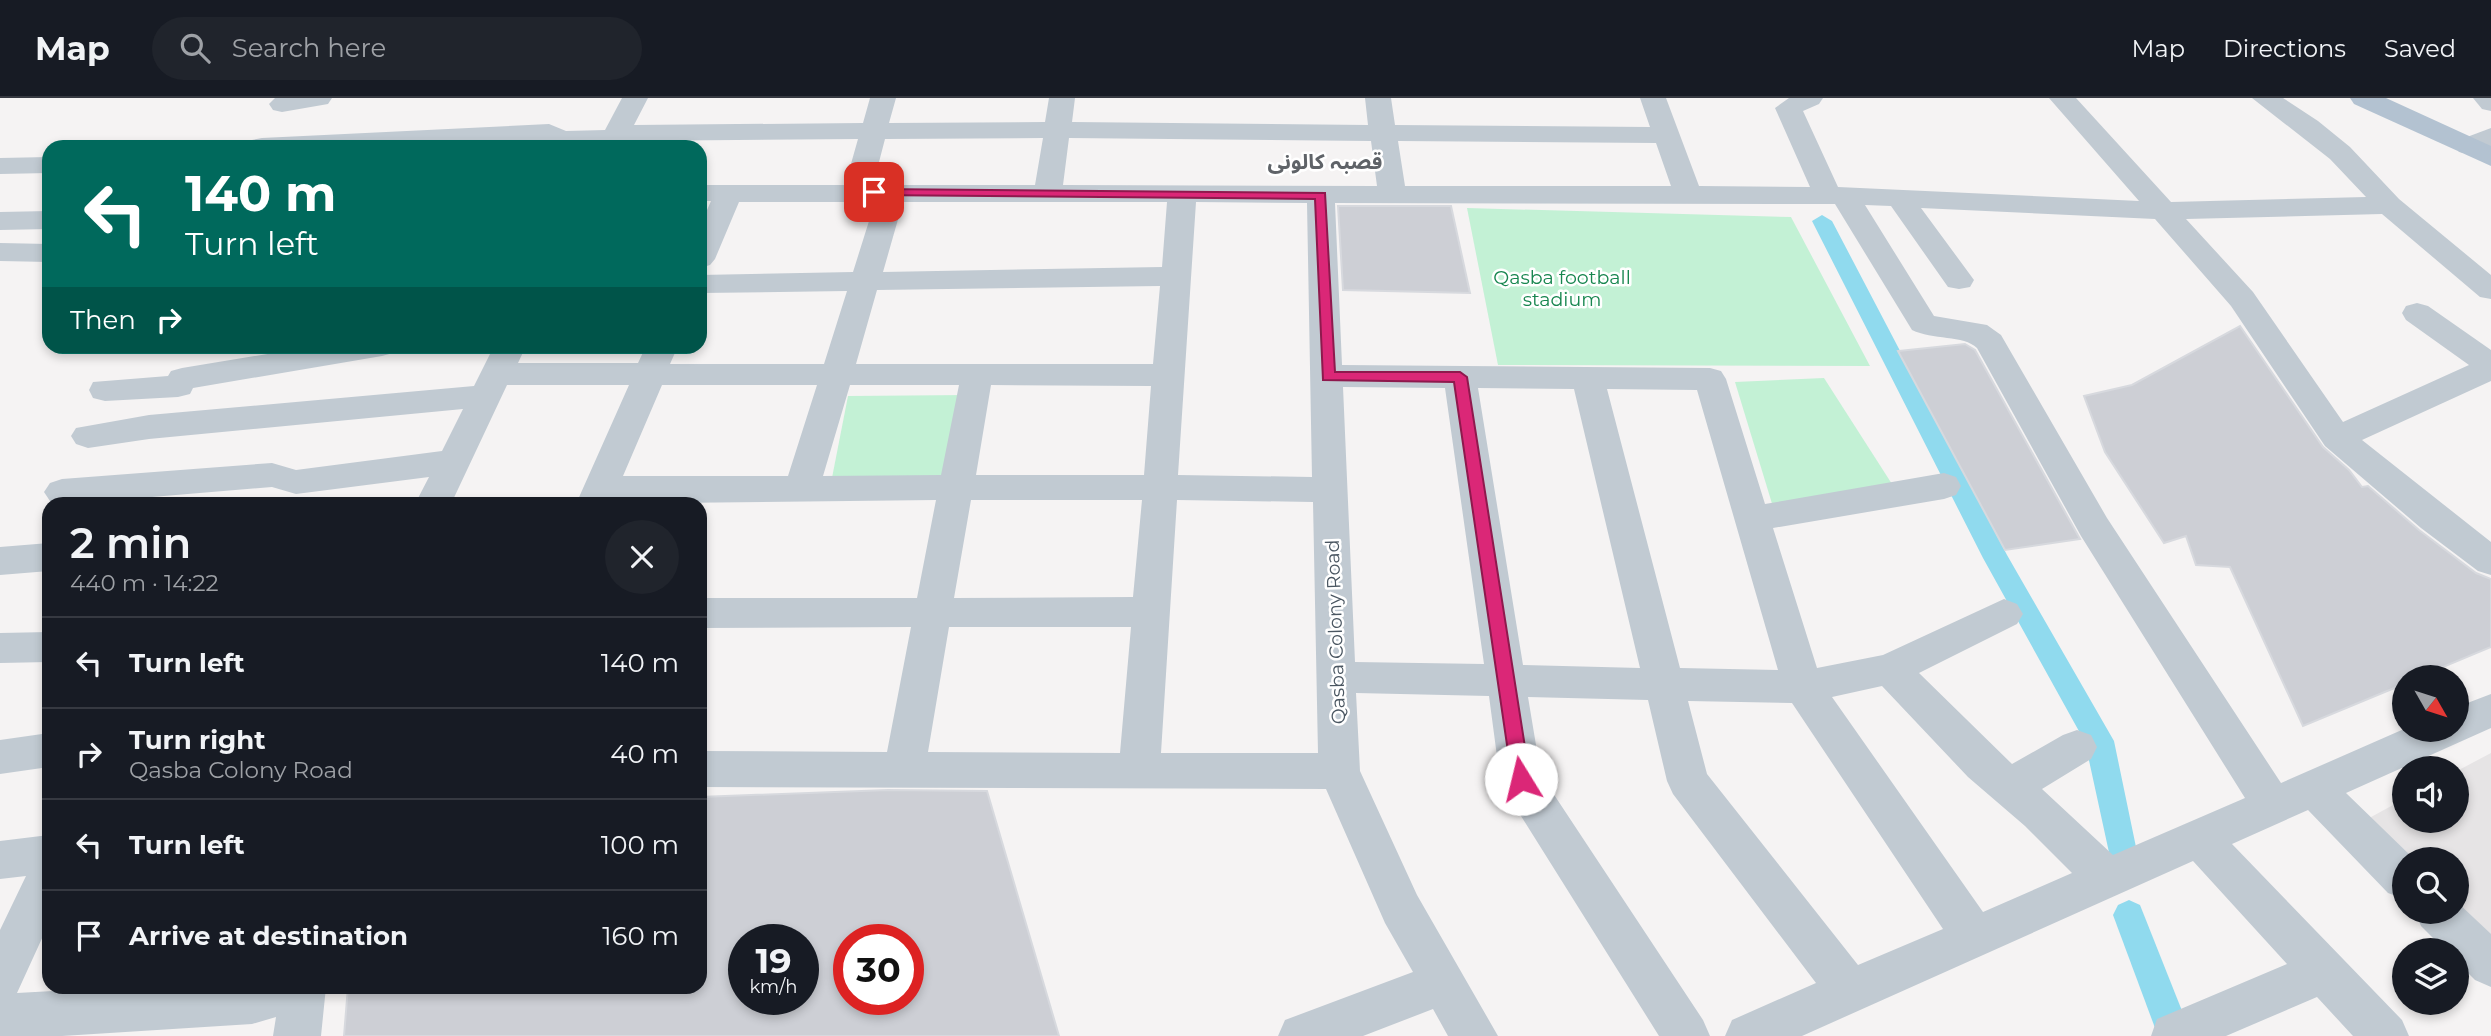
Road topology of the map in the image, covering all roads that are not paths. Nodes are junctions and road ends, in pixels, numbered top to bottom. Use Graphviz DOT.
graph roads {
  1 [pos="319,98"];
  2 [pos="635,98"];
  3 [pos="883,98"];
  4 [pos="1062,98"];
  5 [pos="1378,98"];
  6 [pos="1653,98"];
  7 [pos="1810,98"];
  8 [pos="2062,98"];
  9 [pos="2265,98"];
  10 [pos="2364,98"];
  11 [pos="2486,98"];
  12 [pos="2491,103"];
  13 [pos="282,104"];
  14 [pos="1057,130"];
  15 [pos="874,132"];
  16 [pos="1383,133"];
  17 [pos="1666,135"];
  18 [pos="613,139"];
  19 [pos="385,140"];
  20 [pos="2484,146"];
  21 [pos="42,165"];
  22 [pos="0,166"];
  23 [pos="42,189"];
  24 [pos="0,190"];
  25 [pos="891,192"];
  26 [pos="1048,192"];
  27 [pos="707,193"];
  28 [pos="729,193"];
  29 [pos="857,193"];
  30 [pos="1182,194"];
  31 [pos="1688,195"];
  32 [pos="1836,195"];
  33 [pos="1321,196"];
  34 [pos="1392,196"];
  35 [pos="1899,198"];
  36 [pos="2389,205"];
  37 [pos="2162,211"];
  38 [pos="42,220"];
  39 [pos="0,221"];
  40 [pos="707,243"];
  41 [pos="0,252"];
  42 [pos="42,253"];
  43 [pos="1176,276"];
  44 [pos="866,281"];
  45 [pos="1959,281"];
  46 [pos="707,284"];
  47 [pos="2491,290"];
  48 [pos="2417,313"];
  49 [pos="333,354"];
  50 [pos="367,354"];
  51 [pos="655,360"];
  52 [pos="2491,367"];
  53 [pos="498,372"];
  54 [pos="836,375"];
  55 [pos="976,375"];
  56 [pos="1168,375"];
  57 [pos="1328,376"];
  58 [pos="1460,377"];
  59 [pos="1588,378"];
  60 [pos="105,390"];
  61 [pos="347,409"];
  62 [pos="88,436"];
  63 [pos="2337,438"];
  64 [pos="454,462"];
  65 [pos="1944,486"];
  66 [pos="954,487"];
  67 [pos="1160,487"];
  68 [pos="802,488"];
  69 [pos="1331,489"];
  70 [pos="62,492"];
  71 [pos="596,496"];
  72 [pos="436,497"];
  73 [pos="1752,519"];
  74 [pos="42,558"];
  75 [pos="0,561"];
  76 [pos="2491,561"];
  77 [pos="707,612"];
  78 [pos="934,612"];
  79 [pos="1151,612"];
  80 [pos="2004,614"];
  81 [pos="42,647"];
  82 [pos="0,648"];
  83 [pos="1890,669"];
  84 [pos="1337,677"];
  85 [pos="1506,681"];
  86 [pos="1664,684"];
  87 [pos="1803,687"];
  88 [pos="2491,710"];
  89 [pos="2469,720"];
  90 [pos="2418,742"];
  91 [pos="2077,747"];
  92 [pos="42,751"];
  93 [pos="0,757"];
  94 [pos="707,769"];
  95 [pos="904,769"];
  96 [pos="1139,770"];
  97 [pos="1339,771"];
  98 [pos="2009,787"];
  99 [pos="2314,788"];
  100 [pos="2273,806"];
  101 [pos="2199,838"];
  102 [pos="42,855"];
  103 [pos="0,860"];
  104 [pos="2392,867"];
  105 [pos="2107,878"];
  106 [pos="42,898"];
  107 [pos="2449,924"];
  108 [pos="1974,937"];
  109 [pos="5,958"];
  110 [pos="2491,965"];
  111 [pos="2324,971"];
  112 [pos="1444,983"];
  113 [pos="1850,992"];
  114 [pos="278,994"];
  115 [pos="301,994"];
  116 [pos="0,1017"];
  117 [pos="1777,1031"];
  118 [pos="2174,1035"];
  119 [pos="297,1036"];
  120 [pos="1302,1036"];
  121 [pos="1474,1036"];
  122 [pos="1686,1036"];
  123 [pos="2385,1036"];
  1 -- 13 [label="street"];
  2 -- 18 [label="street"];
  3 -- 15 [label="street"];
  4 -- 14 [label="street"];
  5 -- 16 [label="street"];
  6 -- 17 [label="street"];
  7 -- 32 [label="street"];
  8 -- 37 [label="street"];
  9 -- 36 [label="street"];
  10 -- 20 [label="main road"];
  11 -- 12 [label="street"];
  14 -- 15 [label="street"];
  14 -- 16 [label="street"];
  14 -- 26 [label="street"];
  15 -- 18 [label="street"];
  15 -- 29 [label="street"];
  16 -- 17 [label="street"];
  16 -- 34 [label="street"];
  17 -- 31 [label="street"];
  18 -- 19 [label="street"];
  21 -- 22 [label="street"];
  23 -- 24 [label="street"];
  25 -- 26 [label="street"];
  25 -- 29 [label="street"];
  25 -- 44 [label="street"];
  26 -- 30 [label="street"];
  27 -- 28 [label="street"];
  28 -- 29 [label="street"];
  28 -- 40 [label="street"];
  30 -- 33 [label="street"];
  30 -- 43 [label="street"];
  31 -- 32 [label="street"];
  31 -- 34 [label="street"];
  32 -- 35 [label="street"];
  32 -- 100 [label="street"];
  33 -- 34 [label="street"];
  33 -- 57 [label="street, Qasba Colony Road"];
  35 -- 37 [label="street"];
  35 -- 45 [label="street"];
  36 -- 37 [label="street"];
  36 -- 47 [label="street"];
  37 -- 63 [label="street"];
  38 -- 39 [label="street"];
  41 -- 42 [label="street"];
  43 -- 44 [label="street"];
  43 -- 56 [label="street"];
  44 -- 46 [label="street"];
  44 -- 54 [label="street"];
  48 -- 52 [label="street"];
  49 -- 60 [label="street"];
  50 -- 61 [label="street"];
  51 -- 53 [label="street"];
  51 -- 54 [label="street"];
  51 -- 71 [label="street"];
  52 -- 63 [label="street"];
  53 -- 61 [label="street"];
  53 -- 64 [label="street"];
  54 -- 55 [label="street"];
  54 -- 68 [label="street"];
  55 -- 56 [label="street"];
  55 -- 66 [label="street"];
  56 -- 67 [label="street"];
  57 -- 58 [label="street"];
  57 -- 69 [label="street, Qasba Colony Road"];
  58 -- 59 [label="street"];
  58 -- 85 [label="street"];
  59 -- 73 [label="street"];
  59 -- 86 [label="street"];
  61 -- 62 [label="street"];
  63 -- 76 [label="street"];
  64 -- 70 [label="street"];
  64 -- 72 [label="street"];
  65 -- 73 [label="street"];
  66 -- 67 [label="street"];
  66 -- 68 [label="street"];
  66 -- 78 [label="street"];
  67 -- 69 [label="street"];
  67 -- 79 [label="street"];
  68 -- 71 [label="street"];
  69 -- 84 [label="street, Qasba Colony Road"];
  73 -- 87 [label="street"];
  74 -- 75 [label="street"];
  77 -- 78 [label="street"];
  78 -- 79 [label="street"];
  78 -- 95 [label="street"];
  79 -- 96 [label="street"];
  80 -- 83 [label="street"];
  81 -- 82 [label="street"];
  83 -- 87 [label="street"];
  83 -- 98 [label="street"];
  84 -- 85 [label="street"];
  84 -- 97 [label="street, Qasba Colony Road"];
  85 -- 86 [label="street"];
  85 -- 122 [label="street"];
  86 -- 87 [label="street"];
  86 -- 113 [label="street"];
  87 -- 108 [label="street"];
  88 -- 89 [label="street"];
  90 -- 99 [label="street"];
  91 -- 98 [label="street"];
  92 -- 93 [label="street"];
  94 -- 95 [label="street"];
  95 -- 96 [label="street"];
  96 -- 97 [label="street"];
  97 -- 112 [label="street, Qasba Colony Road"];
  98 -- 105 [label="street"];
  99 -- 100 [label="street"];
  99 -- 104 [label="street"];
  100 -- 101 [label="street"];
  101 -- 105 [label="street"];
  101 -- 111 [label="street"];
  102 -- 103 [label="street"];
  105 -- 108 [label="street"];
  106 -- 109 [label="street"];
  107 -- 110 [label="street"];
  108 -- 113 [label="street"];
  111 -- 118 [label="street"];
  111 -- 123 [label="street"];
  112 -- 120 [label="street"];
  112 -- 121 [label="street, Qasba Colony Road"];
  113 -- 117 [label="street"];
  114 -- 116 [label="street"];
  115 -- 119 [label="street"];
}
